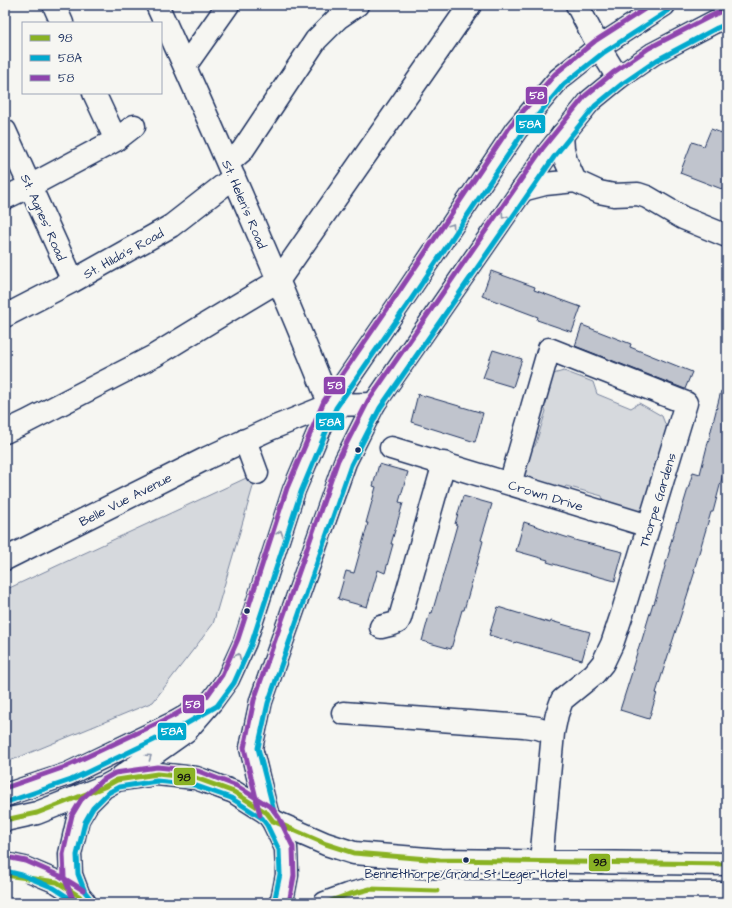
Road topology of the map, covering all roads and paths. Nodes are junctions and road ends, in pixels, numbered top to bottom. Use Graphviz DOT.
graph roads {
  1 [pos="54,5"];
  2 [pos="157,5"];
  3 [pos="228,5"];
  4 [pos="357,5"];
  5 [pos="470,5"];
  6 [pos="577,5"];
  7 [pos="664,5"];
  8 [pos="727,17"];
  9 [pos="62,22"];
  10 [pos="599,47"];
  11 [pos="185,66"];
  12 [pos="618,78"];
  13 [pos="94,94"];
  14 [pos="134,126"];
  15 [pos="5,131"];
  16 [pos="562,135"];
  17 [pos="116,140"];
  18 [pos="231,170"];
  19 [pos="575,181"];
  20 [pos="30,186"];
  21 [pos="522,190"];
  22 [pos="5,198"];
  23 [pos="727,236"];
  24 [pos="72,281"];
  25 [pos="278,281"];
  26 [pos="5,316"];
  27 [pos="374,404"];
  28 [pos="330,405"];
  29 [pos="5,432"];
  30 [pos="245,440"];
  31 [pos="391,448"];
  32 [pos="444,463"];
  33 [pos="257,473"];
  34 [pos="510,484"];
  35 [pos="649,526"];
  36 [pos="5,559"];
  37 [pos="381,627"];
  38 [pos="212,701"];
  39 [pos="343,713"];
  40 [pos="553,733"];
  41 [pos="110,783"];
  42 [pos="5,795"];
  43 [pos="270,817"];
  44 [pos="5,820"];
  45 [pos="541,861"];
  46 [pos="5,864"];
  47 [pos="727,864"];
  48 [pos="5,875"];
  49 [pos="57,882"];
  50 [pos="727,893"];
  51 [pos="82,900"];
  52 [pos="280,903"];
  53 [pos="325,903"];
  1 -- 9 [label="main road"];
  2 -- 11 [label="main road, St. Helen's Road"];
  3 -- 11 [label="main road"];
  4 -- 18 [label="main road, St. Hilda's Road"];
  5 -- 25 [label="main road"];
  6 -- 10 [label="main road"];
  7 -- 10 [label="main road"];
  8 -- 12 [label="main road"];
  10 -- 12 [label="main road"];
  28 -- 10 [label="main road, one-way"];
  11 -- 18 [label="main road, St. Helen's Road"];
  12 -- 16 [label="main road"];
  13 -- 17 [label="main road"];
  14 -- 17 [label="main road"];
  15 -- 20 [label="main road, St. Agnes' Road"];
  16 -- 19 [label="main road"];
  16 -- 21 [label="main road"];
  17 -- 20 [label="main road"];
  18 -- 24 [label="main road, St. Hilda's Road"];
  18 -- 25 [label="main road, St. Helen's Road"];
  19 -- 21 [label="main road"];
  19 -- 23 [label="main road"];
  20 -- 22 [label="main road"];
  20 -- 24 [label="main road, St. Agnes' Road"];
  21 -- 27 [label="main road, one-way"];
  24 -- 26 [label="main road, St. Hilda's Road"];
  25 -- 28 [label="main road, St. Helen's Road"];
  25 -- 29 [label="main road"];
  27 -- 28 [label="main road"];
  27 -- 43 [label="main road"];
  28 -- 30 [label="main road, Belle Vue Avenue"];
  38 -- 28 [label="main road, one-way"];
  30 -- 33 [label="main road"];
  30 -- 36 [label="main road, Belle Vue Avenue"];
  31 -- 32 [label="main road, Crown Drive"];
  32 -- 34 [label="main road, Crown Drive"];
  32 -- 37 [label="main road"];
  34 -- 35 [label="main road, Crown Drive"];
  34 -- 35 [label="main road, Thorpe Gardens"];
  35 -- 40 [label="main road, Thorpe Gardens"];
  41 -- 38 [label="main road, one-way"];
  38 -- 42 [label="main road"];
  39 -- 40 [label="main road"];
  40 -- 45 [label="main road, Thorpe Gardens"];
  41 -- 43 [label="main road"];
  41 -- 44 [label="main road"];
  41 -- 51 [label="main road"];
  43 -- 45 [label="main road"];
  43 -- 52 [label="main road"];
  45 -- 47 [label="main road"];
  46 -- 49 [label="main road"];
  48 -- 49 [label="main road"];
  49 -- 51 [label="main road"];
  50 -- 53 [label="main road"];
}
